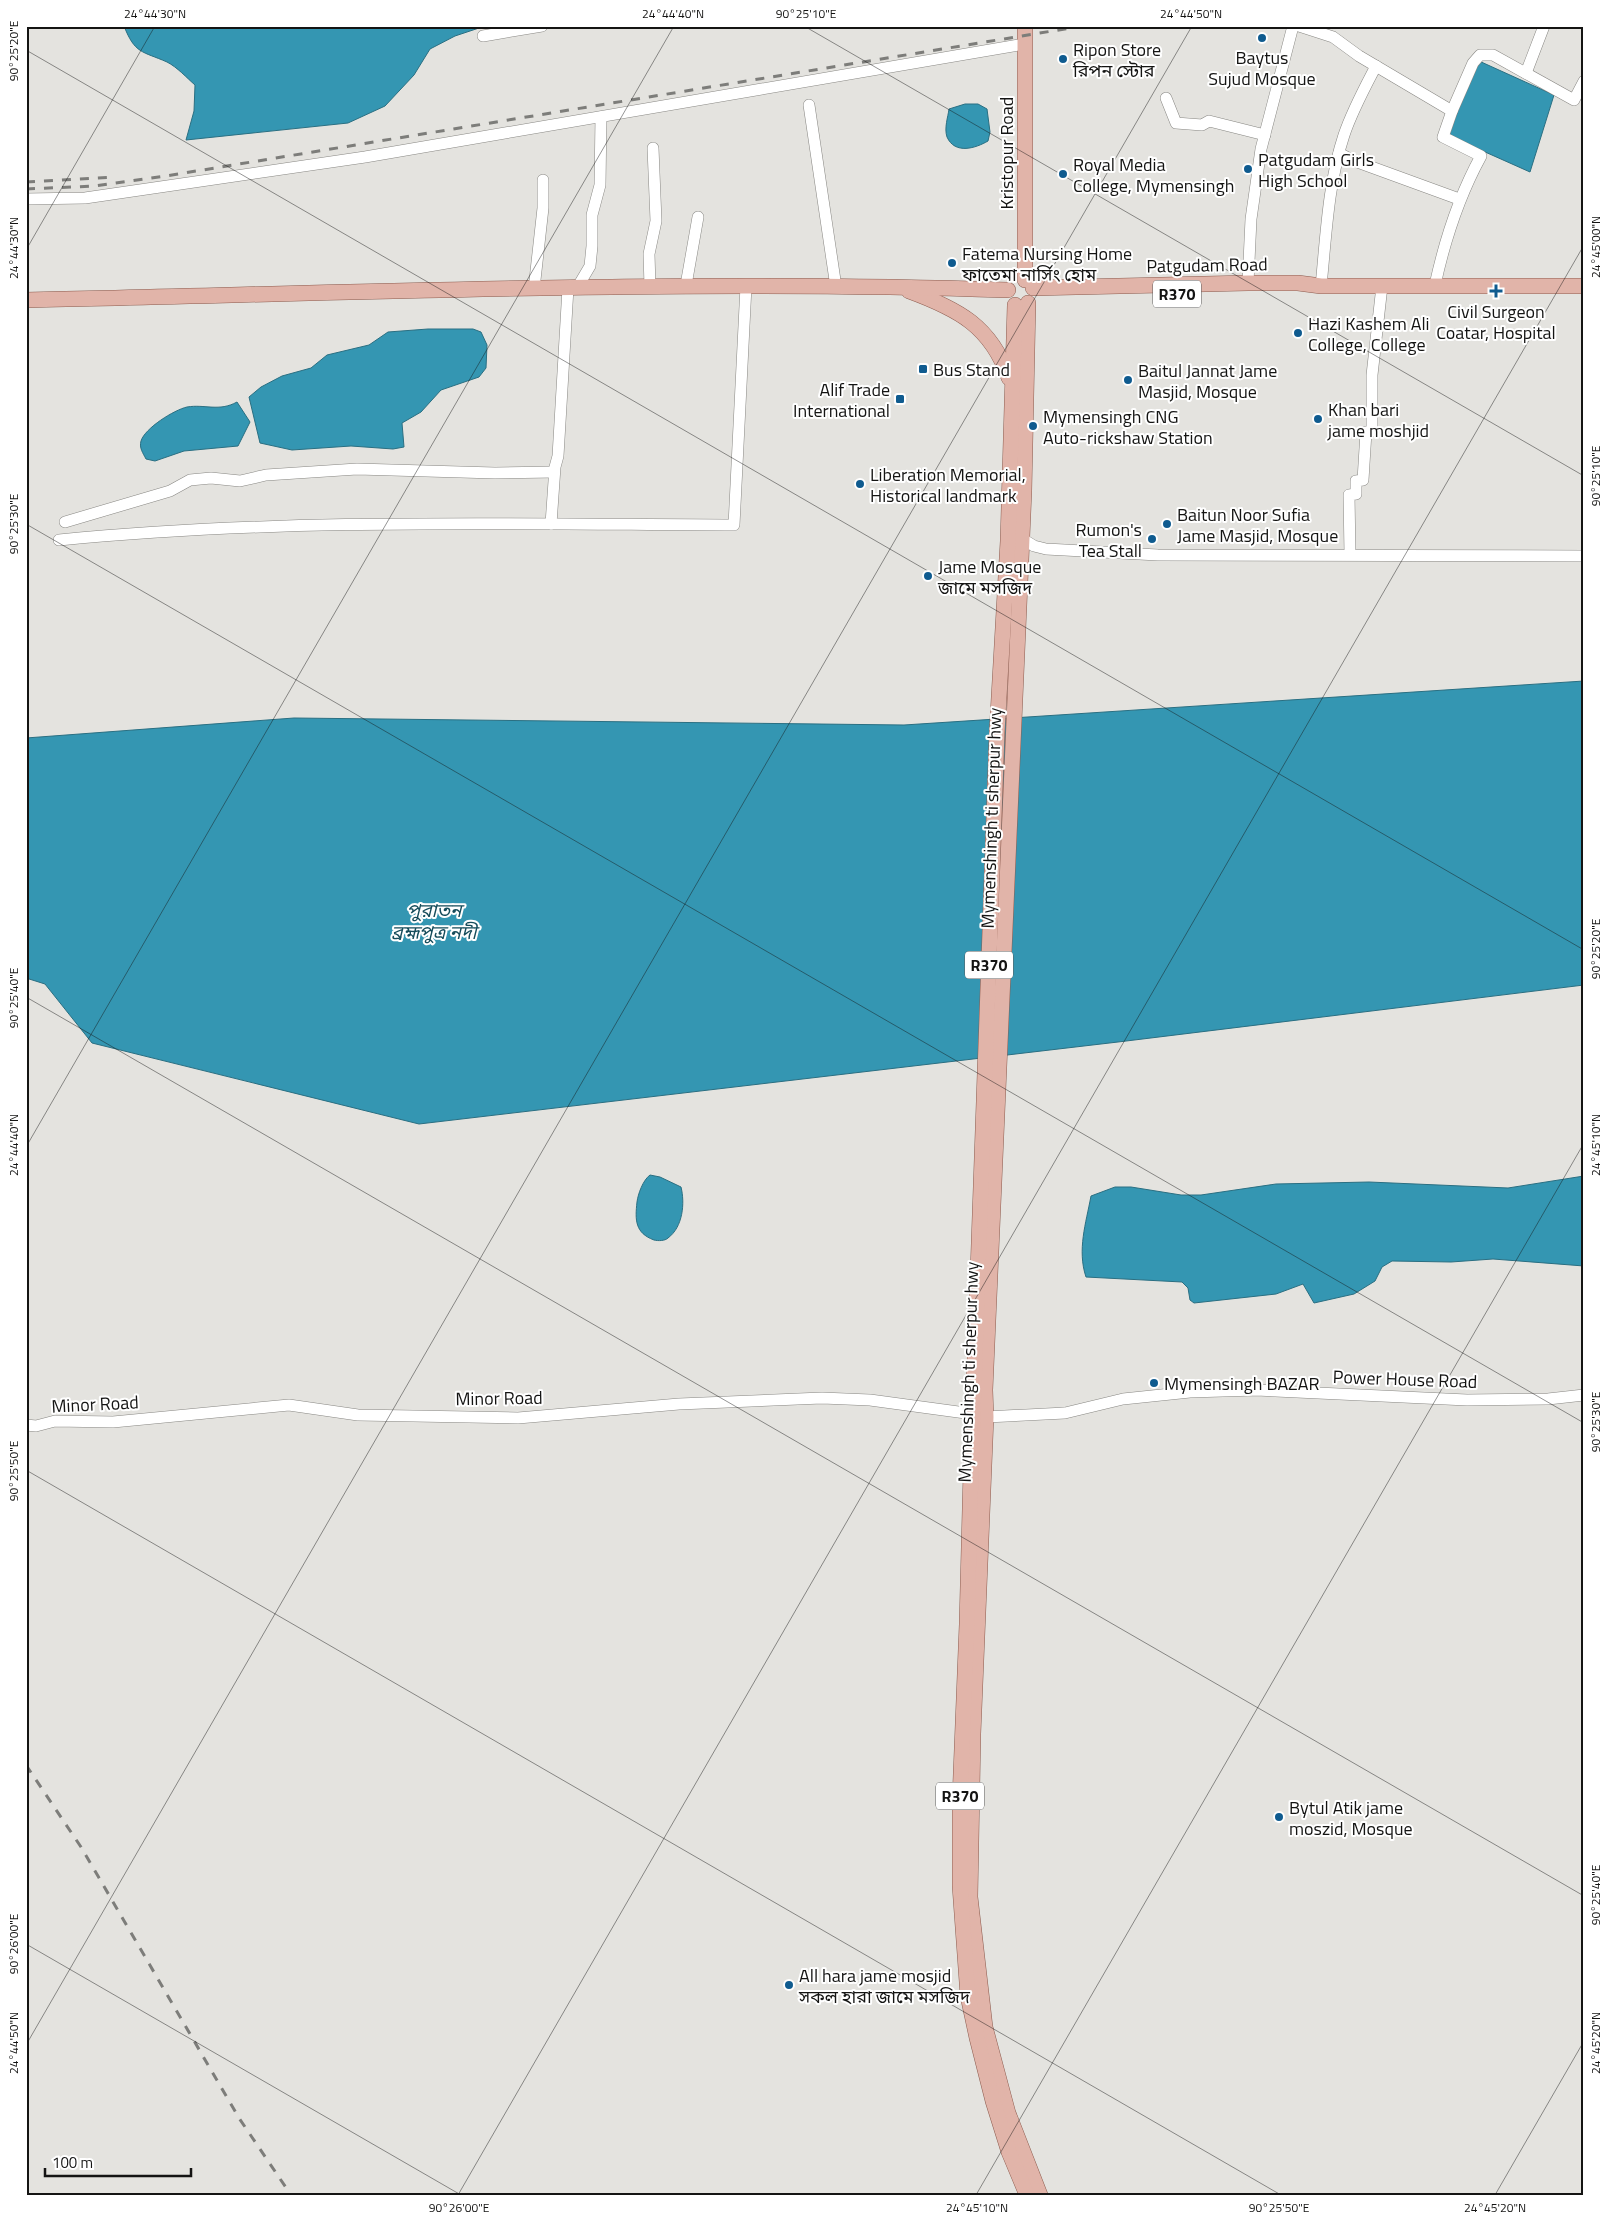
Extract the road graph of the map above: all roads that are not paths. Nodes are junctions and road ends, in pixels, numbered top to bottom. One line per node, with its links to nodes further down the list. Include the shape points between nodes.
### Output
1 (542, 26): 6 (street)
2 (1025, 26): 7 (main road, Kristopur Road)
3 (1294, 26): 15 (street)
4 (1299, 26): 8 (street, via 1333,37)
5 (1544, 26): 9 (street)
6 (483, 36)
7 (1025, 44): 14 (street); 34 (main road, Kristopur Road)
8 (1376, 66): 13 (street); 17 (street, via 1354,110)
9 (1526, 73): 10 (street, via 1574,100); 13 (street, via 1493,55 1480,55 1473,63)
10 (1584, 81)
11 (1166, 98): 15 (street, via 1176,123 1202,125 1209,121)
12 (809, 105): 31 (street)
13 (1452, 111): 20 (street, via 1443,137 1481,156)
14 (601, 117): 19 (street, via 85,198); 32 (street, via 600,185 592,215 590,266)
15 (1265, 135): 22 (street, via 1251,219)
16 (654, 148): 24 (street, via 656,221 649,254)
17 (1340, 153): 20 (street); 27 (street, via 1328,215)
18 (543, 180): 33 (street)
19 (26, 199)
20 (1459, 199): 29 (street)
21 (698, 217): 23 (street)
22 (1248, 283): 27 (main road, Patgudam Road / R370); 34 (main road, Patgudam Road / R370)
23 (686, 285): 24 (main road); 25 (main road)
24 (650, 286): 32 (main road)
25 (746, 286): 31 (main road); 39 (street, via 734,524)
26 (896, 286): 31 (main road); 34 (main road, via 1008,290 1017,280); 36 (main road, via 945,305 973,323 998,352)
27 (1321, 286): 28 (main road, Patgudam Road / R370); 34 (main road, Patgudam Road / R370, via 1298,291)
28 (1382, 286): 29 (main road, Patgudam Road / R370); 42 (street, via 1372,374 1372,431 1366,432 1363,480 1356,481 1356,494 1349,495)
29 (1435, 286): 30 (main road, Patgudam Road / R370)
30 (1584, 286)
31 (836, 287)
32 (572, 288): 33 (main road); 37 (street)
33 (534, 289): 35 (main road)
34 (1027, 295): 36 (main road, Kristopur Road); 41 (main road, Kristopur Road)
35 (26, 300)
36 (1012, 387): 41 (main road, Kristopur Road)
37 (554, 472): 38 (street, via 357,469 266,475 240,480 190,480 170,491); 39 (street)
38 (64, 522)
39 (551, 524): 40 (street, via 290,524)
40 (59, 540)
41 (1017, 540): 42 (street, via 1046,549 1158,555); 45 (main road, Mymenshingh ti sherpur hwy / R370)
42 (1350, 554): 43 (street)
43 (1584, 556)
44 (1584, 1395): 45 (street, Power House Road, via 1467,1400 1256,1390 1190,1392 1122,1398 1065,1413)
45 (980, 1415): 46 (street, Minor Road, via 870,1400 822,1398 679,1404 518,1418 358,1414 289,1405 114,1422 55,1421); 47 (main road, Mymenshingh ti sherpur hwy / R370, via 960,1799 961,1921 968,1996 977,2038 993,2101); 48 (main road, Mymenshingh ti sherpur hwy / R370, via 970,1896 985,2027 1008,2112)
46 (26, 1425)
47 (1026, 2195)
48 (1040, 2195)

